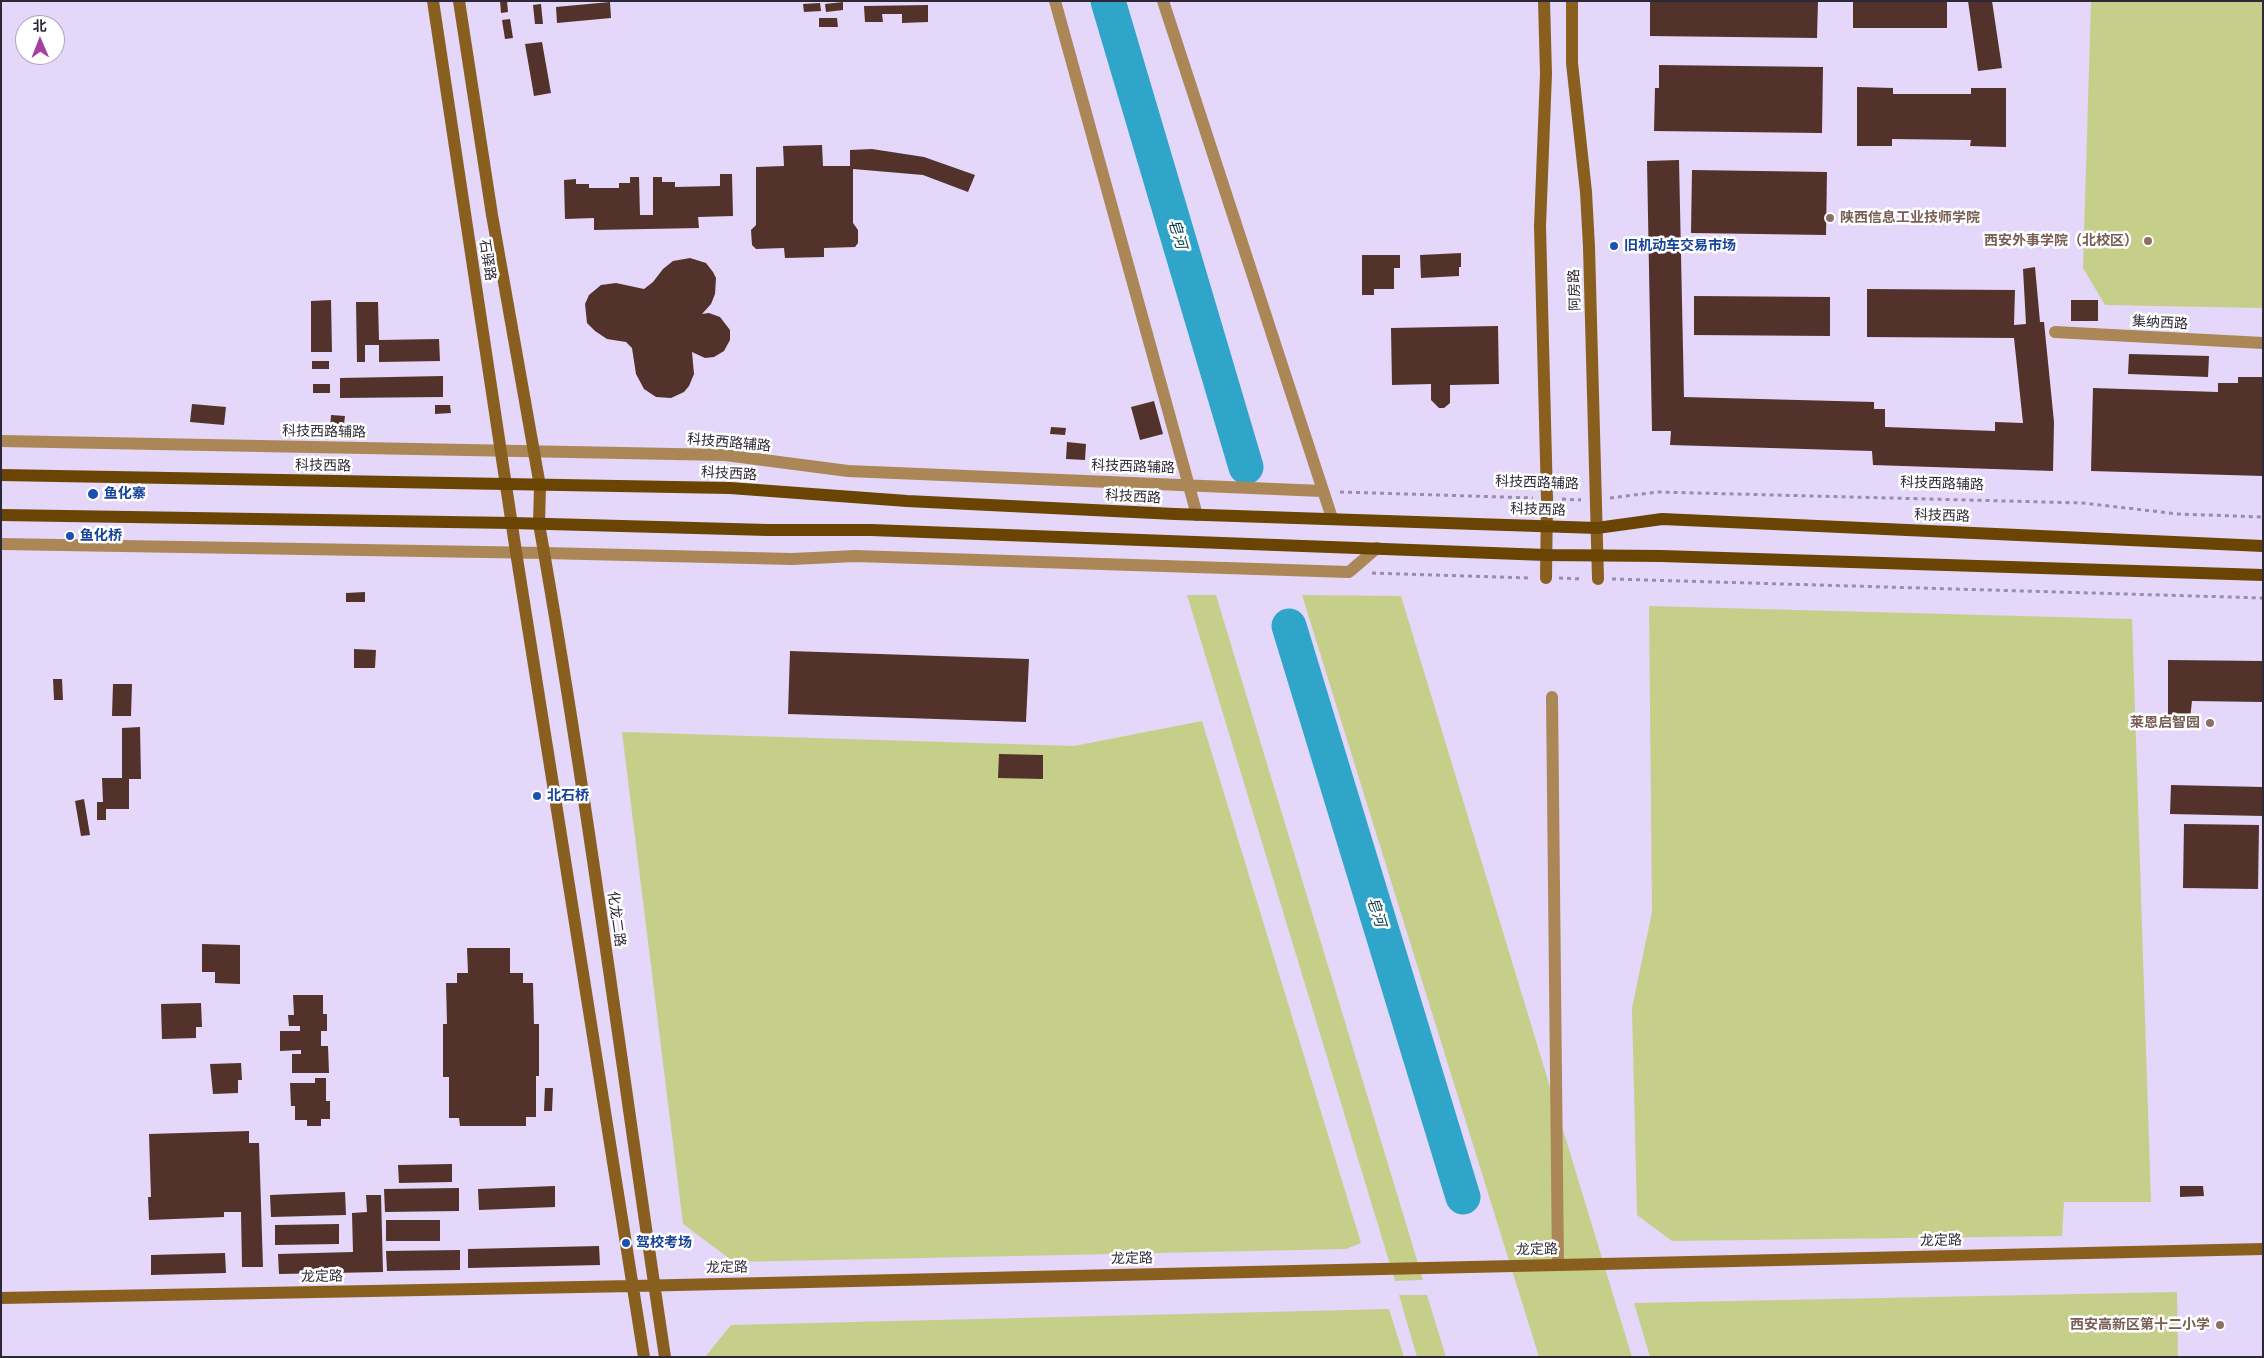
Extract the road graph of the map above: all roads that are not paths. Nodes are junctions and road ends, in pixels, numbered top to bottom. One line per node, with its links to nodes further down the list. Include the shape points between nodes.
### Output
1 (433, 1): 10 (street, 石驿路)
2 (459, 1): 11 (street, 石驿路, via 492,215)
3 (1055, 1): 14 (street)
4 (1163, 1): 16 (street)
5 (1544, 1): 22 (street, via 1546,74 1540,226)
6 (1572, 1): 23 (street, 阿房路, via 1572,63 1587,201)
7 (2055, 332): 8 (street, 集纳西路)
8 (2263, 343)
9 (1, 441): 10 (street, 科技西路辅路)
10 (501, 450): 11 (street, 科技西路辅路); 13 (street, 石驿路)
11 (534, 451): 14 (street, 科技西路辅路, via 725,455 848,471); 15 (street, 石驿路)
12 (1, 475): 13 (main road, 科技西路)
13 (507, 485): 15 (main road, 科技西路); 20 (street, 石驿路)
14 (1189, 485): 16 (street, 科技西路辅路); 18 (street)
15 (540, 486): 18 (main road, 科技西路, via 730,488 907,501); 21 (street, 化龙二路)
16 (1322, 491): 19 (street)
17 (1, 515): 20 (main road)
18 (1197, 515): 19 (main road, 科技西路)
19 (1332, 518): 22 (main road, 科技西路)
20 (512, 523): 21 (main road); 27 (street)
21 (540, 524): 26 (main road, via 878,530); 28 (street, 化龙二路)
22 (1546, 526): 23 (main road, 科技西路); 29 (street)
23 (1597, 528): 25 (main road, 科技西路, via 1662,519); 30 (street, 阿房路)
24 (1, 544): 27 (street)
25 (2263, 546)
26 (1377, 548): 28 (street, via 1349,572 855,556 792,559); 29 (main road)
27 (516, 552): 28 (street); 38 (street)
28 (544, 552): 37 (street, 化龙二路, via 590,835)
29 (1546, 555): 30 (main road); 32 (street)
30 (1597, 557): 31 (main road, via 1661,556); 33 (street, 阿房路)
31 (2263, 575)
32 (1546, 578)
33 (1598, 579)
34 (1552, 697): 36 (street)
35 (2263, 1249): 36 (street, 龙定路)
36 (1558, 1265): 37 (street, 龙定路)
37 (654, 1285): 38 (street, 龙定路); 41 (street, 化龙二路)
38 (633, 1286): 39 (street, 龙定路); 40 (street)
39 (1, 1298)
40 (644, 1357)
41 (665, 1357)

